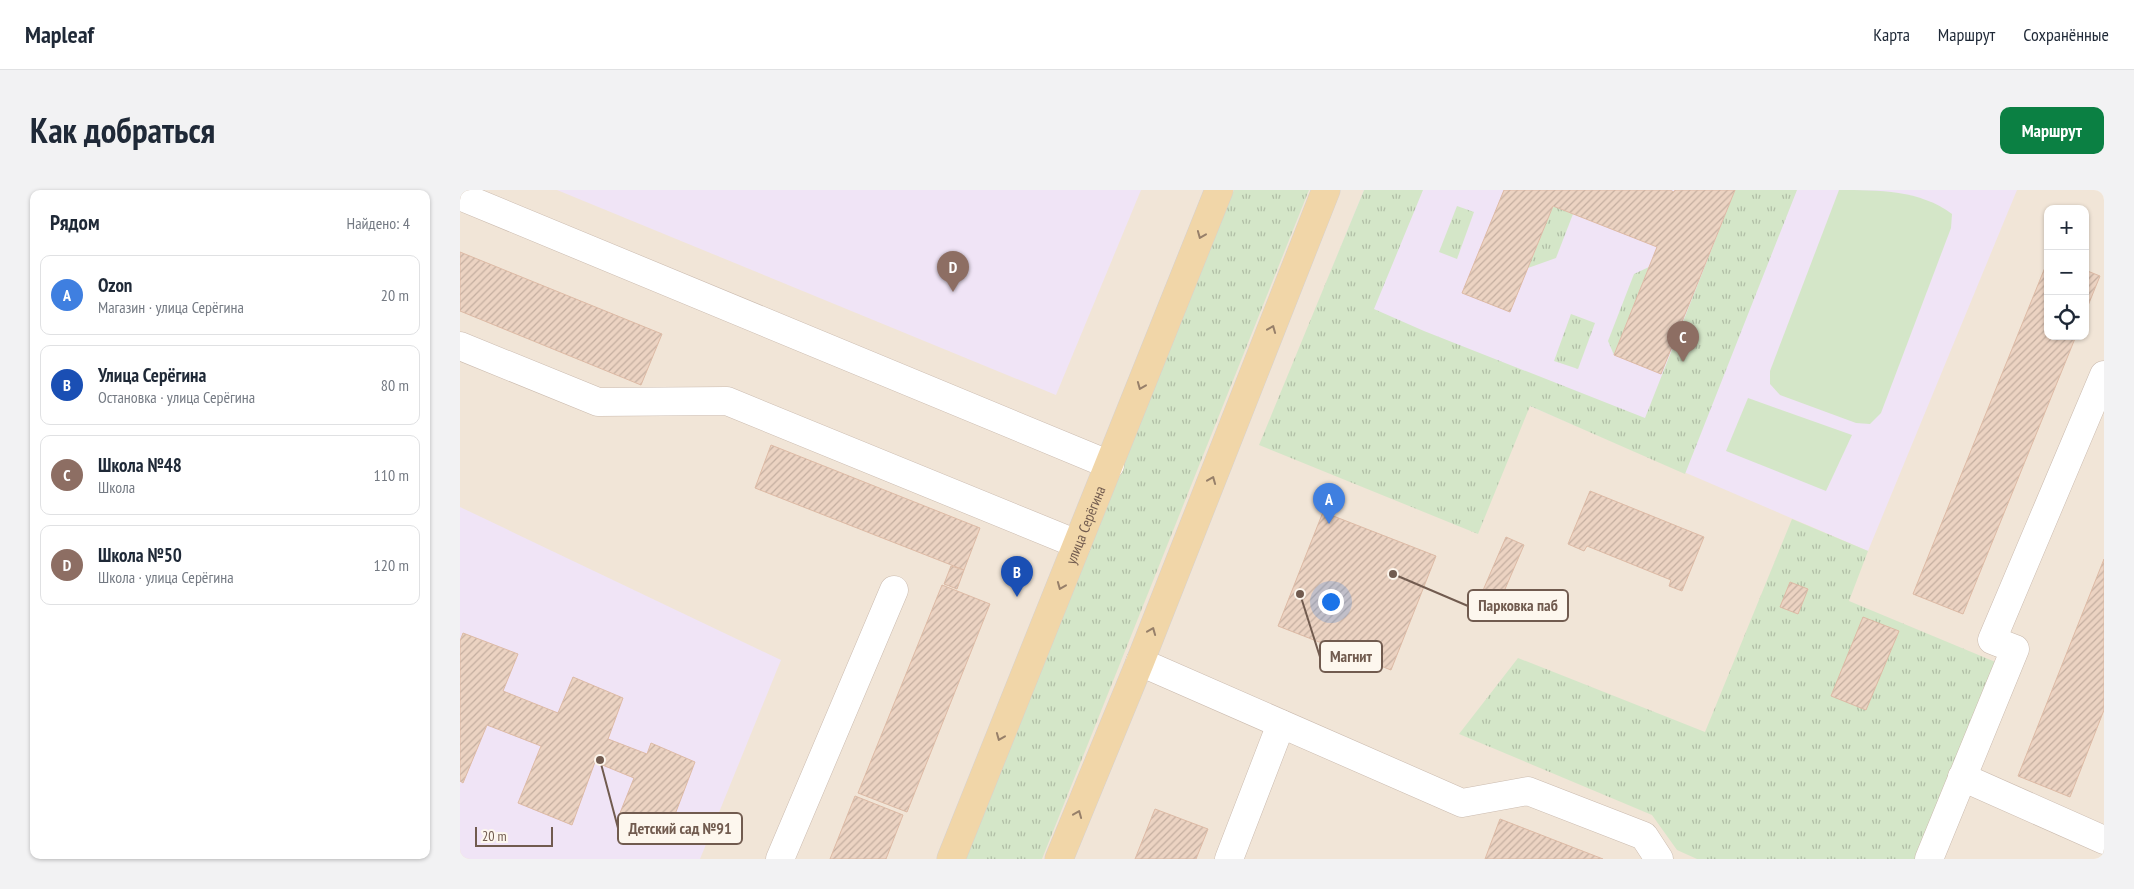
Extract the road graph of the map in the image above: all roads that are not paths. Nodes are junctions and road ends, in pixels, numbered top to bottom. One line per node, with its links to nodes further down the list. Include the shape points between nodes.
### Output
1 (1219, 190): 6 (main road, улица Серёгина, one-way to 6)
2 (1326, 190): 9 (main road, one-way to 2)
3 (460, 196): 6 (lane)
4 (460, 346): 7 (lane, via 598,402 728,401)
5 (2104, 375): 11 (lane, via 1992,640 2015,649)
6 (1110, 465): 7 (main road, улица Серёгина)
7 (1077, 544): 14 (main road, улица Серёгина, one-way to 14)
8 (894, 590): 13 (lane)
9 (1140, 662): 10 (lane); 15 (main road, one-way to 9)
10 (1281, 724): 16 (lane); 17 (lane, via 1462,803 1528,791 1644,836)
11 (1962, 777): 12 (lane); 18 (lane)
12 (2104, 840)
13 (780, 859)
14 (952, 859)
15 (1059, 859)
16 (1229, 859)
17 (1659, 859)
18 (1928, 859)

